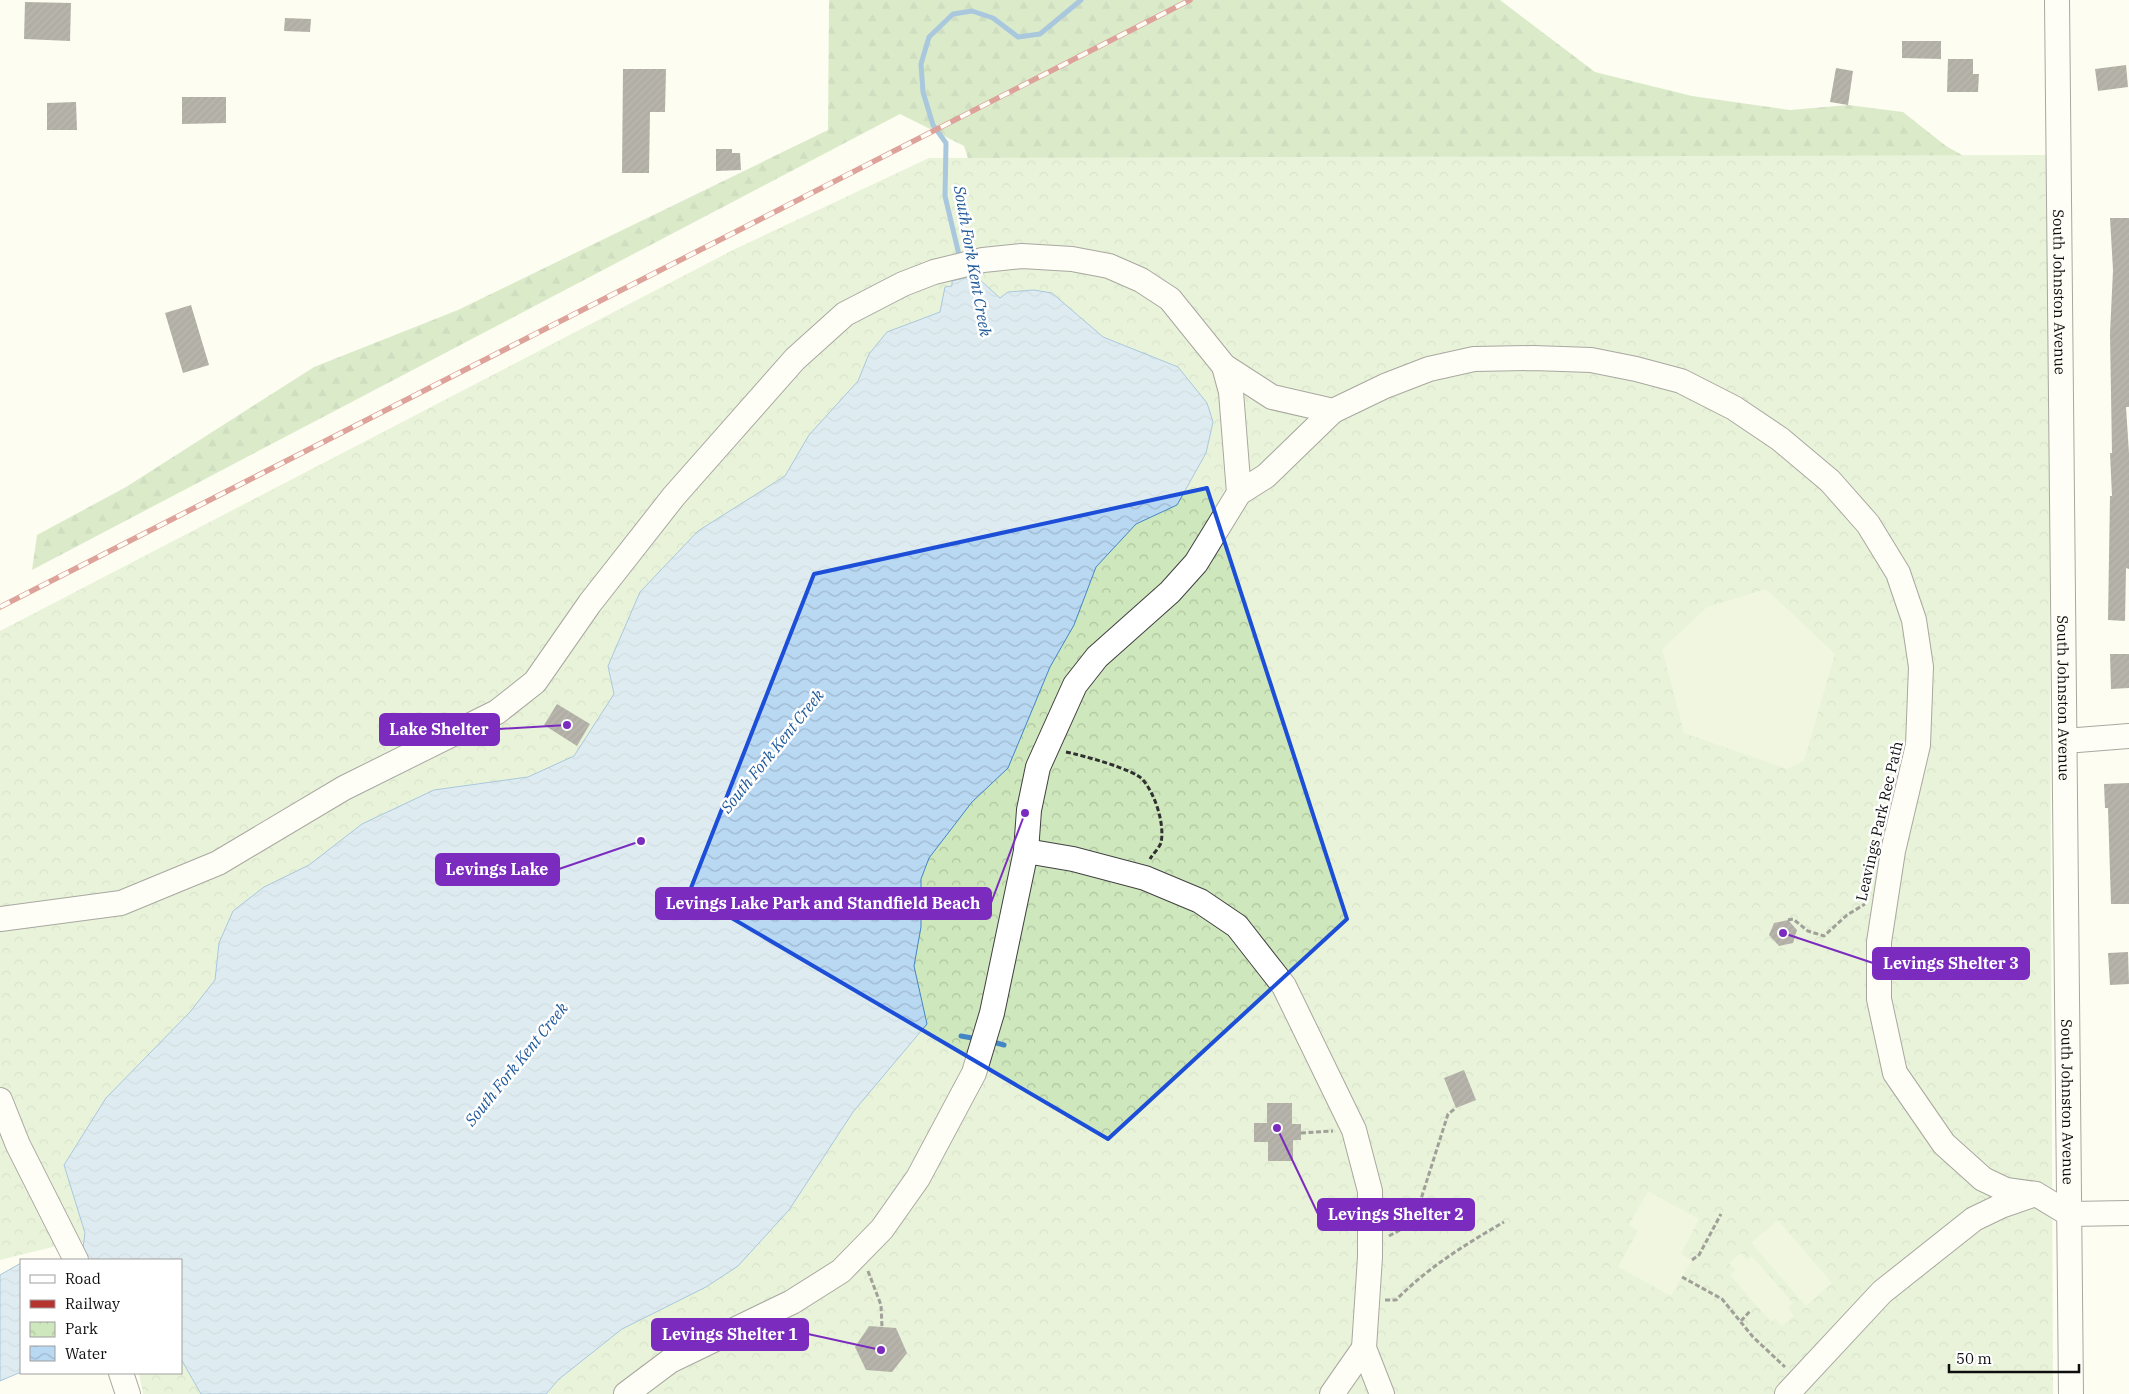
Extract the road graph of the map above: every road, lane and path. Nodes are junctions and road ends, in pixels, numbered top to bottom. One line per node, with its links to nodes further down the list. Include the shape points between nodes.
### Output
1 (2057, 0): 6 (street, South Johnston Avenue)
2 (1224, 366): 3 (street, via 1272,396); 4 (street, via 1231,392); 11 (street, via 1170,299 1141,280 1109,266 1072,259 1022,256 983,260 934,272 903,284 845,314 795,359 668,504 590,603 535,682 497,712 344,788 218,863 130,900)
3 (1333, 411): 4 (street, via 1266,476); 10 (street, via 1429,369 1474,359 1591,360 1681,381 1734,408 1780,439 1830,481 1868,524 1898,573 1914,620 1921,667 1918,745 1893,850)
4 (1239, 493): 7 (street, via 1196,563 1170,592 1097,657 1075,685)
5 (2129, 736): 6 (street)
6 (2065, 741): 21 (street, South Johnston Avenue)
7 (1047, 746): 8 (street, via 1038,767 1029,810); 9 (path, via 1054,751 1089,756 1142,778 1155,801 1160,821 1161,843)
8 (1026, 851): 15 (street, via 1073,859 1144,878 1200,901 1237,926 1284,986); 25 (street, via 992,1013 974,1074 918,1178 882,1229)
9 (1148, 863)
10 (1885, 905): 12 (path, via 1871,902 1860,906 1824,936 1808,931 1793,919); 17 (street, via 1879,942 1879,999 1895,1073 1944,1144)
11 (0, 920)
12 (1788, 920)
13 (0, 1100): 26 (street, via 18,1145)
14 (1456, 1108): 24 (path, via 1448,1114 1421,1199 1405,1227)
15 (1354, 1130): 16 (path); 24 (street, via 1370,1191)
16 (1301, 1133)
17 (1982, 1179): 18 (street, via 2006,1190); 22 (street, via 1985,1198)
18 (2036, 1194): 21 (street); 22 (street)
19 (2129, 1213): 21 (street)
20 (1721, 1214): 27 (path, via 1699,1255)
21 (2070, 1214): 40 (street, South Johnston Avenue)
22 (1974, 1219): 35 (street, via 1882,1292)
23 (1504, 1222): 29 (path, via 1414,1281 1396,1300)
24 (1370, 1246): 29 (street)
25 (857, 1254): 32 (path, via 870,1274 881,1304); 37 (street, via 840,1271 792,1302 670,1361)
26 (74, 1257)
27 (1692, 1260)
28 (1682, 1277): 31 (path, via 1722,1299)
29 (1367, 1302): 33 (street)
30 (1750, 1311): 31 (path)
31 (1741, 1321): 35 (path)
32 (882, 1327)
33 (1364, 1348): 38 (street); 39 (street)
34 (121, 1374): 36 (street)
35 (1793, 1388)
36 (128, 1394)
37 (626, 1394)
38 (1332, 1394)
39 (1382, 1394)
40 (2071, 1394)

